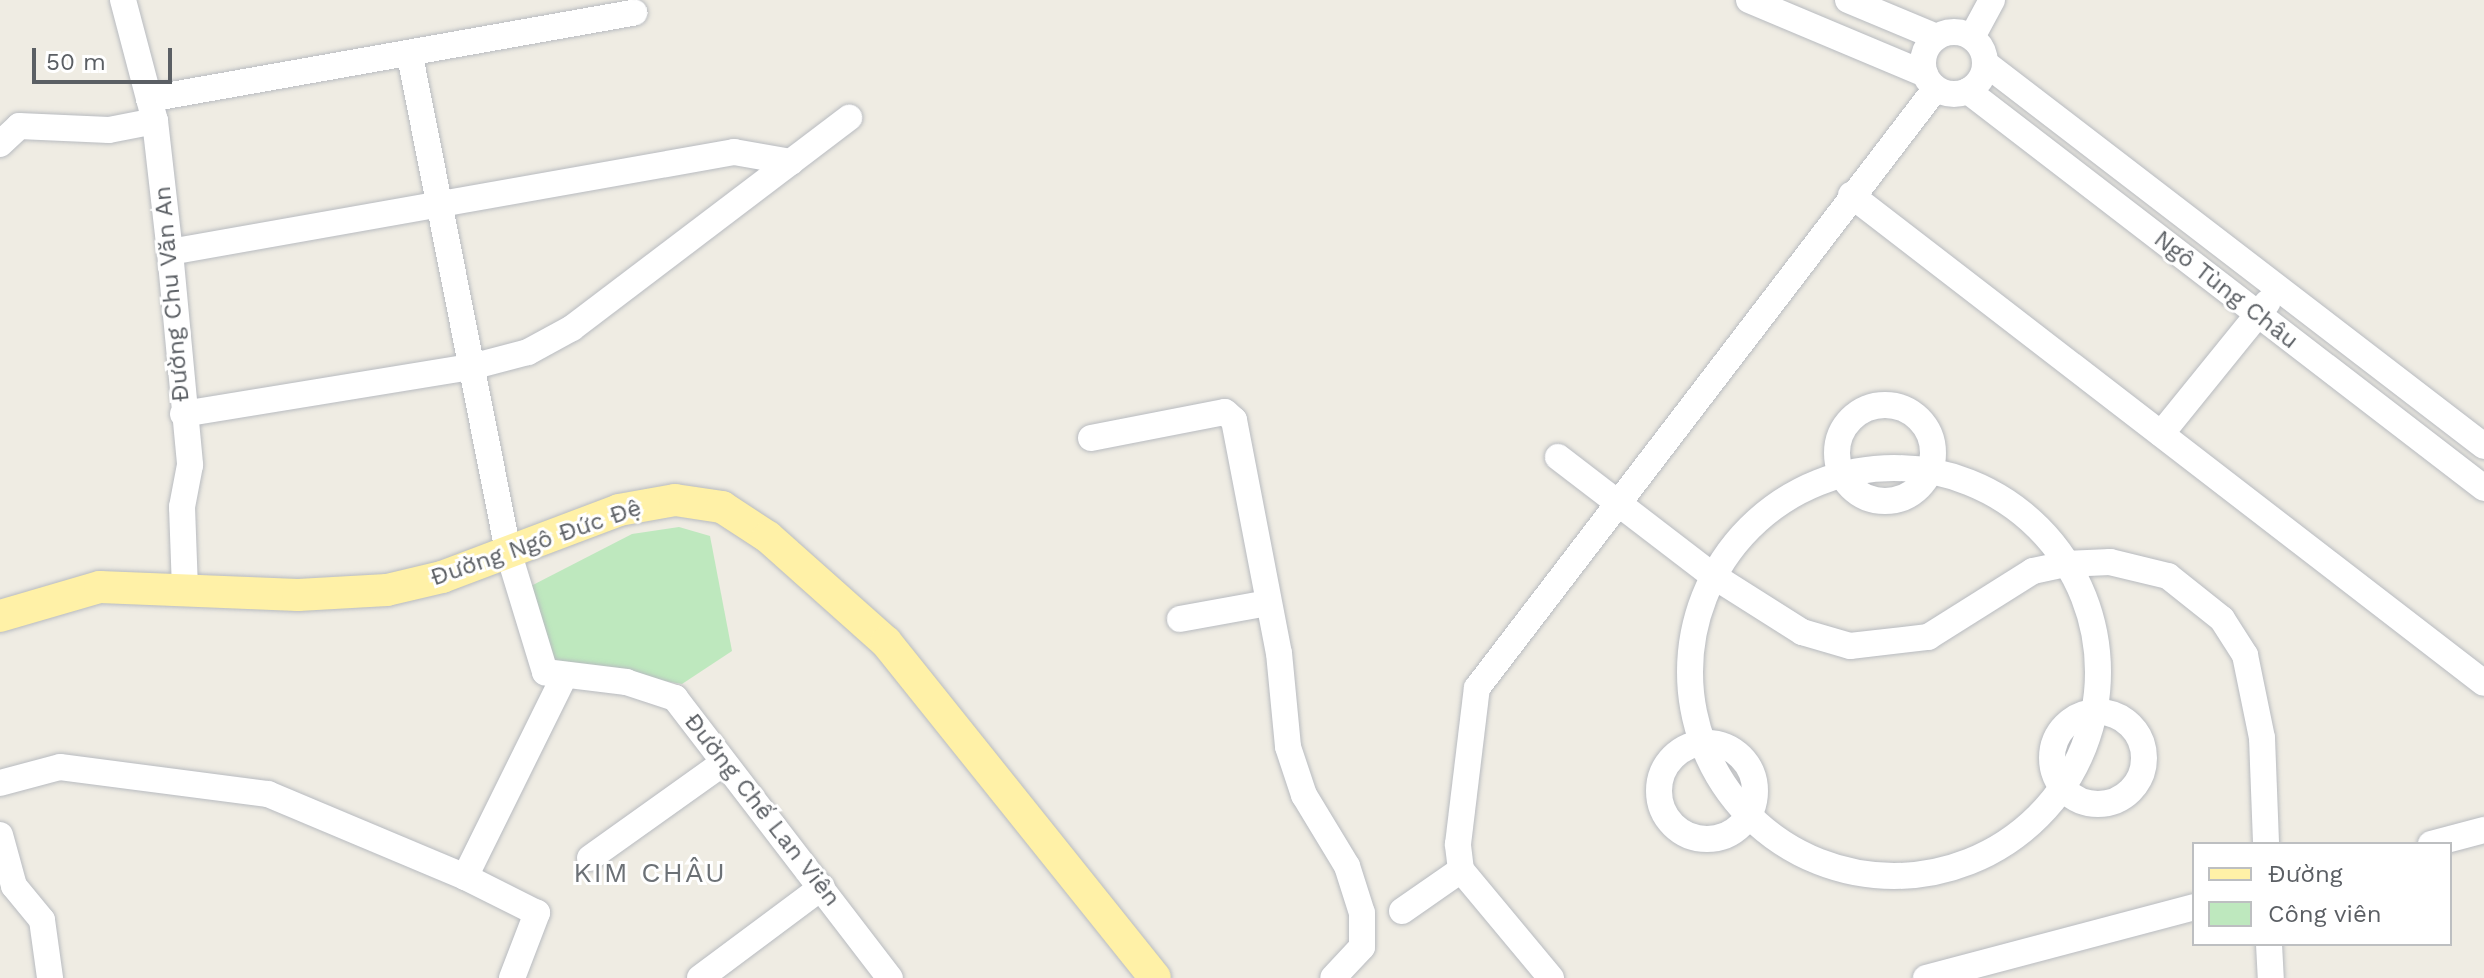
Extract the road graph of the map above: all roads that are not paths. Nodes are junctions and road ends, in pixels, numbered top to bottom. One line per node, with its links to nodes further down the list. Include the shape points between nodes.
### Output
1 (123, 0): 12 (street, Đường Chu Văn An)
2 (1749, 0): 10 (street)
3 (1848, 0): 6 (street)
4 (1992, 0): 7 (street)
5 (634, 13): 8 (street)
6 (1937, 37): 7 (street, via 1957,32); 10 (street, via 1924,54)
7 (1972, 37): 9 (street)
8 (410, 56): 12 (street); 17 (street)
9 (1985, 63): 11 (street, via 1982,77); 19 (street, Ngô Tùng Châu)
10 (1930, 81): 11 (street); 16 (street)
11 (1968, 91): 20 (street, Ngô Tùng Châu)
12 (152, 110): 14 (street, via 109,130 19,126); 18 (street, Đường Chu Văn An)
13 (849, 118): 15 (street)
14 (0, 144)
15 (791, 162): 17 (street, via 734,152); 21 (street, via 572,328 528,352)
16 (1851, 195): 23 (street); 30 (street)
17 (439, 203): 18 (street); 21 (street)
18 (170, 252): 22 (street, Đường Chu Văn An)
19 (2280, 287): 20 (street); 25 (street, Ngô Tùng Châu)
20 (2258, 314): 23 (street); 29 (street, Ngô Tùng Châu)
21 (471, 367): 22 (street); 31 (street)
22 (183, 414): 34 (street, Đường Chu Văn An, via 190,465 182,507)
23 (2161, 434): 39 (street)
24 (1091, 438): 35 (street, via 1230,414)
25 (2484, 446)
26 (1558, 457): 30 (street)
27 (1930, 468): 28 (street, via 1920,486 1893,500 1863,496); 28 (street, via 1926,428 1915,416 1884,405 1854,416 1843,429 1837,444); 32 (street, via 1995,494 2043,532)
28 (1842, 476): 33 (street, via 1799,488 1750,522)
29 (2484, 488)
30 (1616, 503): 33 (street); 51 (street, via 1477,688 1458,844)
31 (508, 551): 34 (main road, Đường Ngô Đức Đệ, via 387,590); 38 (street, via 545,672); 61 (main road, Đường Ngô Đức Đệ, via 619,510 675,500 722,507 886,642)
32 (2065, 564): 33 (street, via 2033,571 1928,637 1850,646 1802,632); 40 (street, via 2085,592 2098,663); 48 (street, via 2110,562 2168,576 2222,619 2245,655 2254,689)
33 (1712, 575): 41 (street, via 1689,652)
34 (185, 590): 36 (main road, Đường Ngô Đức Đệ, via 100,587)
35 (1268, 603): 37 (street); 62 (street, via 1298,781 1347,866 1362,913 1362,947)
36 (0, 616)
37 (1180, 619)
38 (563, 679): 42 (street, Đường Chế Lan Viên, via 626,682 675,698); 52 (street)
39 (2484, 683)
40 (2095, 713): 44 (street); 44 (street, via 2117,716 2139,735 2140,778 2106,804 2075,798)
41 (1702, 744): 45 (street); 45 (street, via 1665,766 1658,796 1662,812 1671,825 1699,839 1731,833)
42 (723, 763): 50 (street); 53 (street, Đường Chế Lan Viên)
43 (0, 783): 52 (street, via 60,767 268,794)
44 (2063, 788): 45 (street, via 2022,832 1964,866 1899,878 1832,868)
45 (1746, 818)
46 (2484, 830): 49 (street)
47 (0, 835): 57 (street, via 14,886 42,920)
48 (2266, 842)
49 (2439, 842)
50 (590, 858)
51 (1461, 870): 55 (street); 63 (street)
52 (465, 877): 58 (street, via 537,913)
53 (822, 887): 59 (street); 60 (street, Đường Chế Lan Viên)
54 (2192, 908): 64 (street)
55 (1402, 911)
56 (2269, 946): 65 (street)
57 (50, 978)
58 (512, 978)
59 (700, 978)
60 (890, 978)
61 (1155, 978)
62 (1333, 978)
63 (1551, 978)
64 (1926, 978)
65 (2271, 978)

